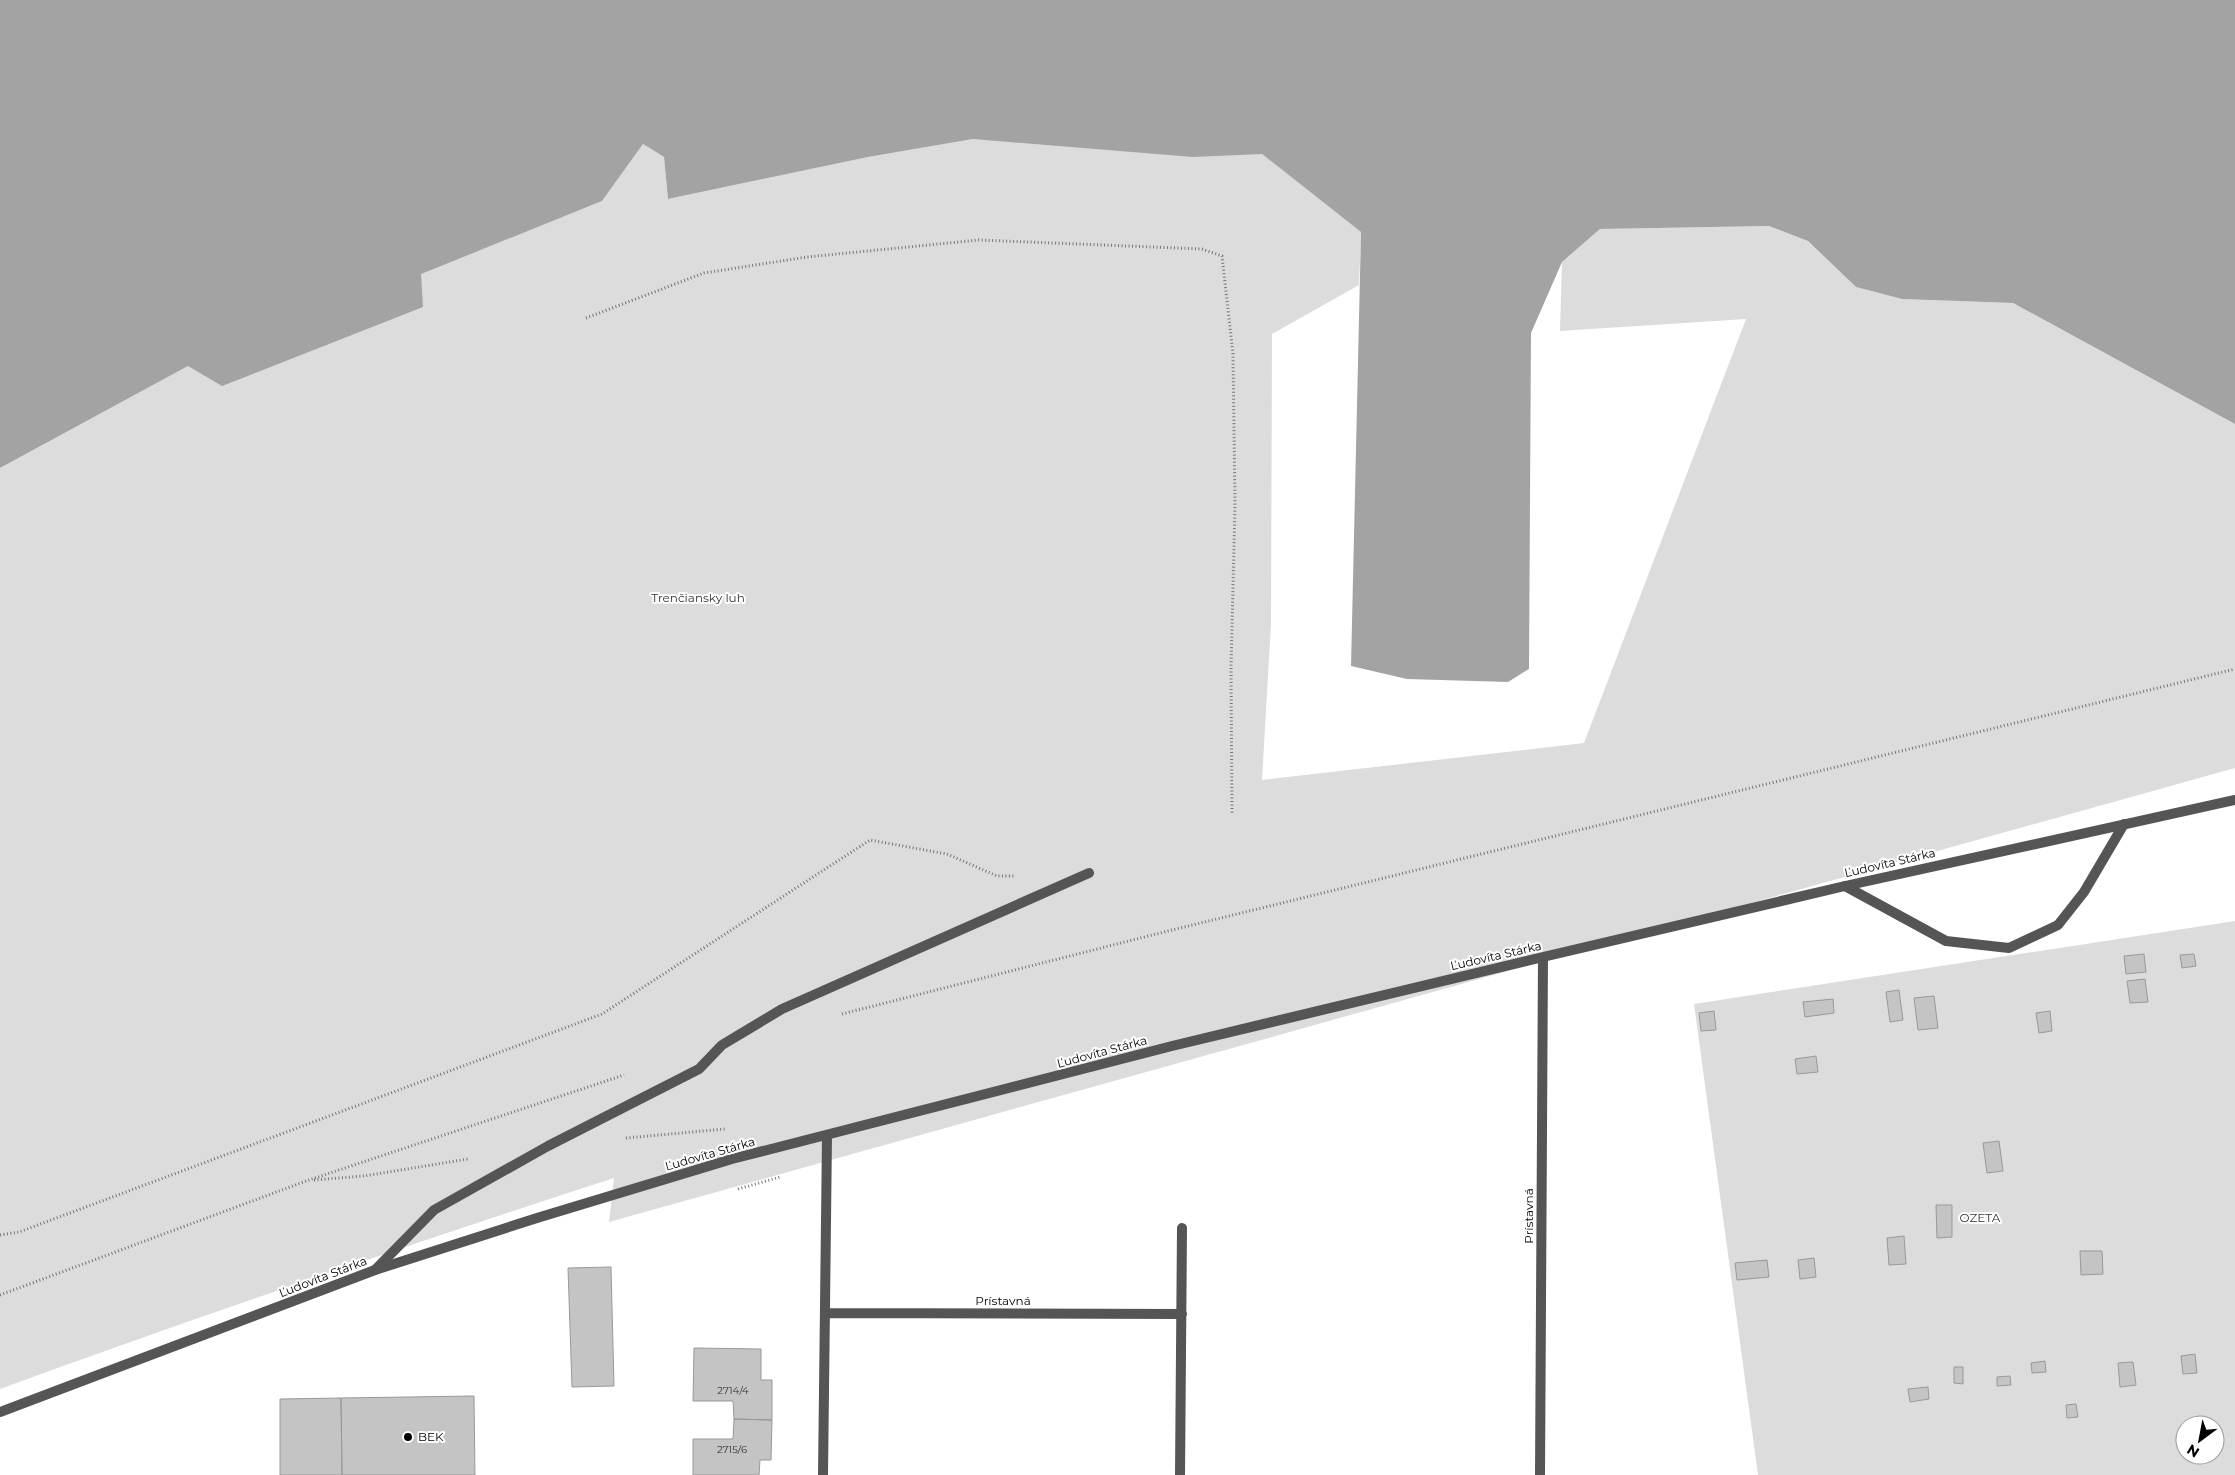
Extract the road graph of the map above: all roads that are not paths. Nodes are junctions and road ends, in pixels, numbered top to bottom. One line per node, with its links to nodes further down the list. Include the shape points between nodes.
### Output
1 (2235, 800): 2 (street, Ľudovíta Stárka)
2 (2124, 824): 4 (street, Ľudovíta Stárka); 4 (street, via 2084,892 2058,925 2008,948 1946,940)
3 (1089, 873): 8 (street, via 782,1009 722,1044 699,1068 548,1146 434,1210)
4 (1845, 886): 5 (street, Ľudovíta Stárka)
5 (1543, 957): 6 (street, Ľudovíta Stárka, via 1172,1046); 14 (street, Prístavná)
6 (827, 1136): 8 (street, Ľudovíta Stárka, via 732,1159); 9 (street)
7 (1182, 1228): 10 (street)
8 (375, 1270): 11 (street, Ľudovíta Stárka)
9 (825, 1313): 10 (street, Prístavná); 12 (street)
10 (1182, 1314): 13 (street)
11 (0, 1412)
12 (824, 1475)
13 (1180, 1475)
14 (1540, 1475)

